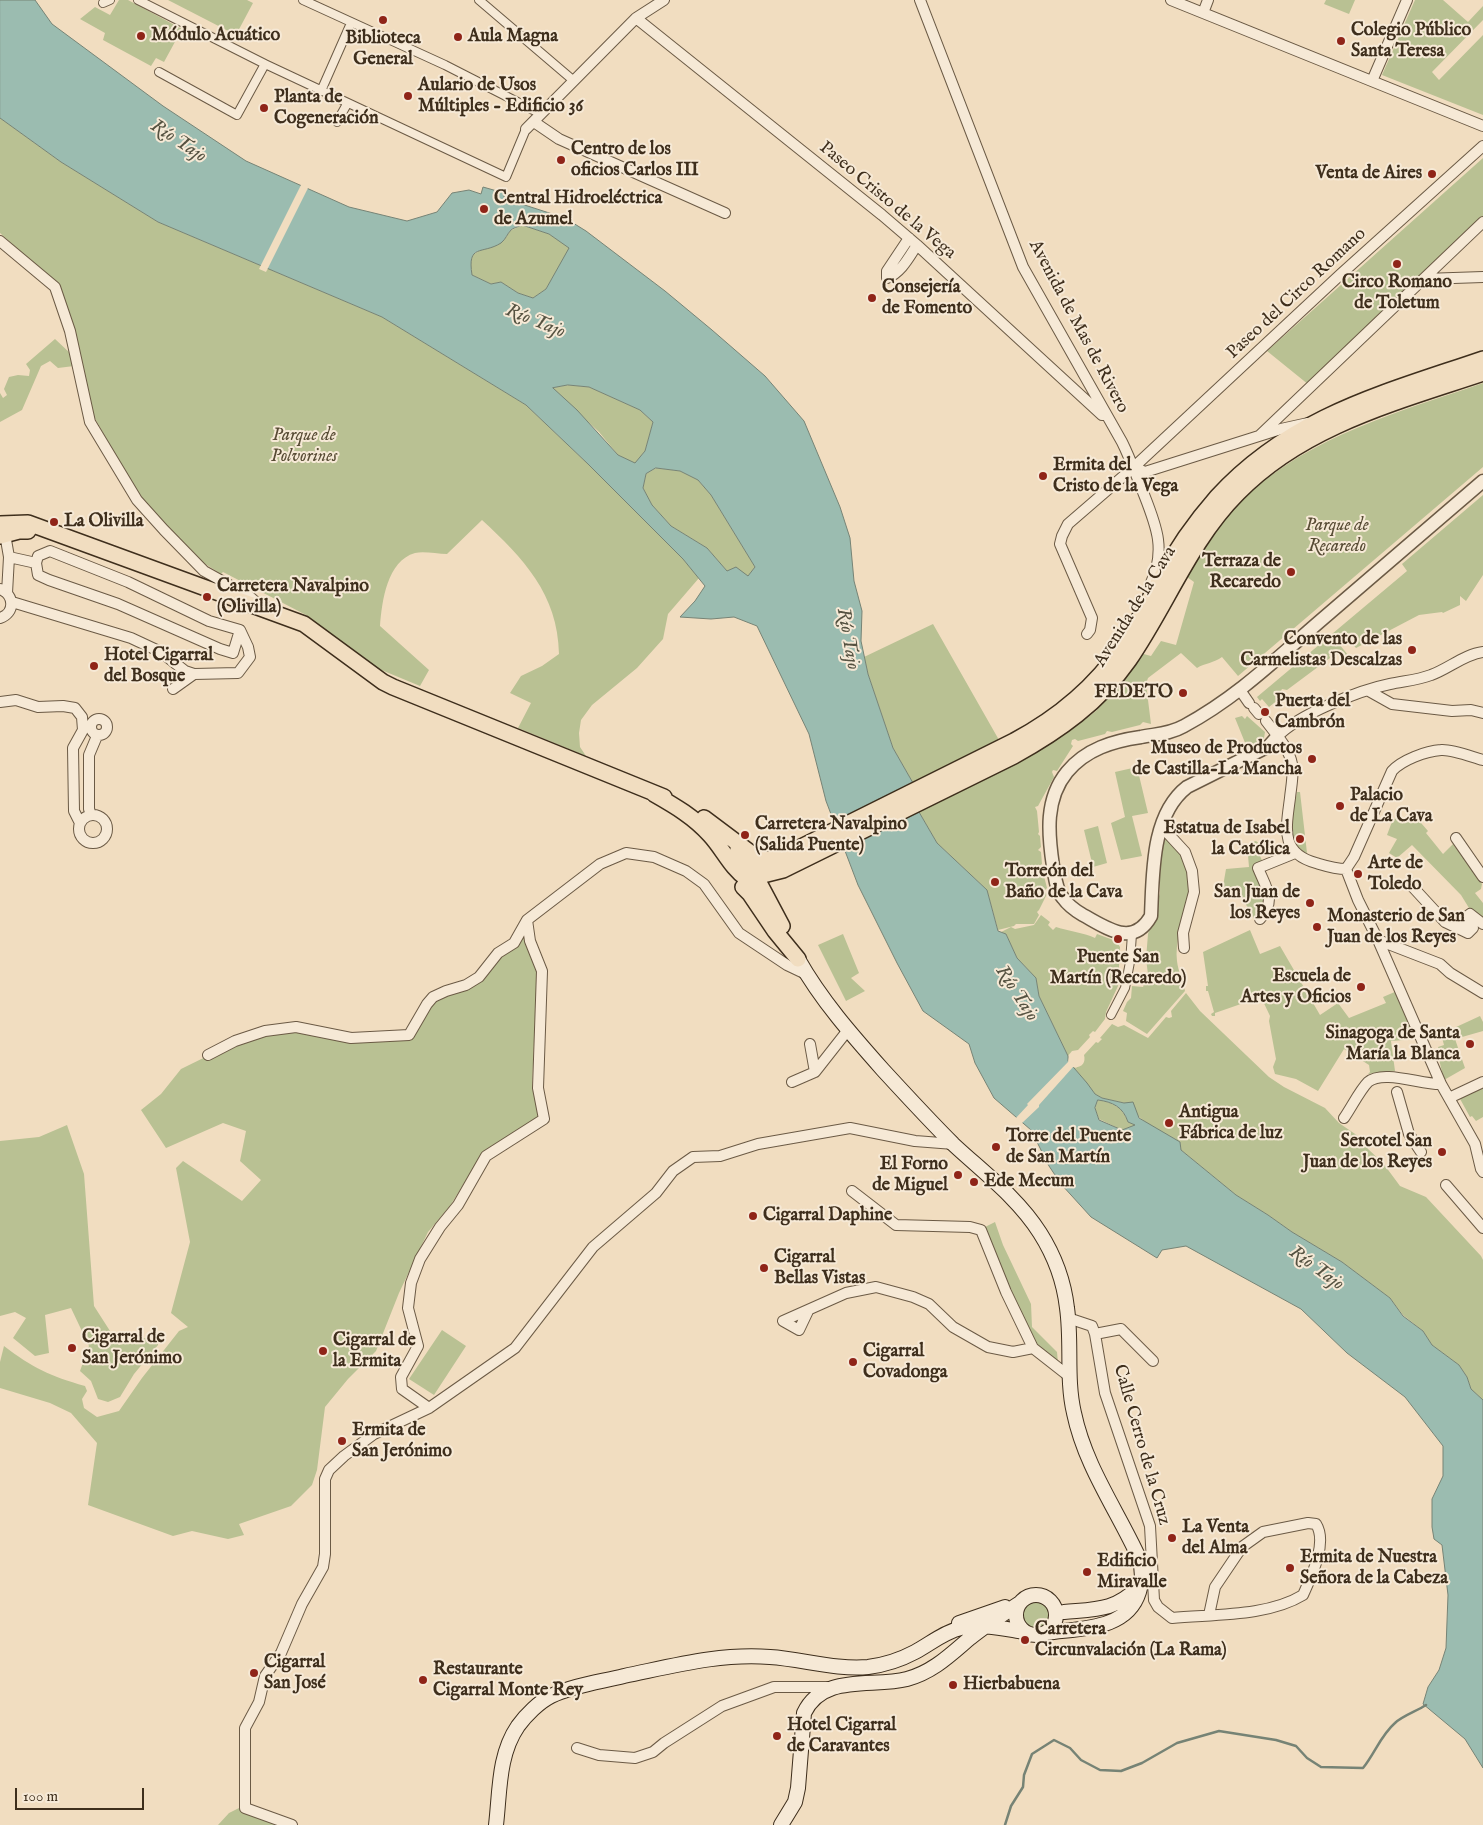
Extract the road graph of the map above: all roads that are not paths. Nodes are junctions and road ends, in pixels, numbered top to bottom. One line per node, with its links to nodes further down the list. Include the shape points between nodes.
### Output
1 (138, 0): 12 (street)
2 (303, 0): 11 (street)
3 (479, 0): 14 (street)
4 (664, 0): 10 (street)
5 (920, 0): 32 (street, Avenida de Mas de Rivero, via 1023,267)
6 (1171, 0): 9 (street)
7 (1208, 0): 9 (street)
8 (1407, 0): 15 (street)
9 (1202, 12): 15 (street)
10 (636, 18): 14 (street); 25 (street, Paseo Cristo de la Vega)
11 (351, 23): 16 (street); 18 (street, via 445,65)
12 (265, 64): 13 (street, via 237,115); 16 (street)
13 (159, 72)
14 (574, 81): 18 (street)
15 (1372, 81): 21 (street)
16 (321, 91): 17 (street)
17 (347, 104): 19 (street); 20 (street, via 506,177)
18 (542, 114): 20 (street)
19 (337, 122)
20 (530, 125): 23 (street)
21 (1483, 126)
22 (1483, 146): 35 (street, Paseo del Circo Romano)
23 (725, 213)
24 (1483, 222): 29 (street)
25 (909, 238): 27 (street, Paseo Cristo de la Vega); 27 (street, via 887,271 887,278 905,264)
26 (0, 241): 41 (street, via 54,287 70,331 90,422 137,500)
27 (917, 245): 32 (street, Paseo Cristo de la Vega)
28 (1483, 277): 29 (street)
29 (1424, 279): 34 (street)
30 (1483, 359): 33 (main road, Avenida de la Cava, via 1368,399)
31 (1483, 373): 57 (main road, Avenida de la Cava, via 1347,421 1307,440 1264,469 1238,492 1207,528 1129,660 1101,694 1051,734 1014,756)
32 (1108, 420): 35 (street, Avenida de Mas de Rivero)
33 (1314, 422): 34 (street); 48 (main road, Avenida de la Cava, via 1262,456 1216,499 1175,554 1122,647)
34 (1259, 436): 35 (street, via 1145,472)
35 (1134, 468): 37 (street, Avenida de Mas de Rivero); 45 (street, Paseo del Circo Romano, via 1064,529 1060,544 1092,618)
36 (1483, 481): 50 (street)
37 (1157, 528): 48 (street, Avenida de la Cava, via 1158,560 1154,576 1125,632)
38 (2, 531): 39 (street); 41 (main road, via 46,530)
39 (9, 557): 40 (street); 42 (street)
40 (36, 563): 44 (street, via 38,556 50,552 128,582 209,621); 44 (street, via 38,575 43,578 118,604 220,650 233,653)
41 (201, 578): 58 (main road, via 262,608 304,624 383,682)
42 (6, 595): 43 (street, via 10,611); 47 (street, via 46,614 131,638 161,652 184,671)
43 (0, 618)
44 (240, 630): 47 (street, via 250,657 238,673)
45 (1086, 634)
46 (1483, 652): 51 (street, via 1422,678)
47 (194, 674): 49 (street)
48 (1088, 687): 57 (main road, Avenida de la Cava, via 1060,712)
49 (173, 688)
50 (1240, 690): 55 (street); 75 (street, via 1182,727 1093,750 1081,758 1059,783 1049,817 1049,832 1056,885 1062,898 1078,912 1102,925)
51 (1366, 690): 53 (street, via 1392,704); 55 (street, via 1284,729)
52 (0, 702): 60 (street, via 16,700 38,707 75,708 82,717 83,730 74,748 74,810)
53 (1483, 713)
54 (97, 736): 59 (street, via 89,755)
55 (1277, 737): 61 (street, via 1269,746 1187,787 1168,810); 64 (street, via 1292,764 1286,823)
56 (1483, 760): 66 (street, via 1442,750 1406,759 1397,766)
57 (980, 766): 65 (main road, Avenida de la Cava); 65 (main road, Avenida de la Cava, via 826,834)
58 (654, 794): 62 (main road, via 688,807); 67 (main road, via 685,811 699,823 739,873 747,879); 70 (main road, via 693,825 721,864)
59 (91, 815): 60 (street); 60 (street, via 99,816 105,822 103,838 87,841 80,836)
60 (80, 823)
61 (1161, 826): 75 (street, via 1151,916 1147,924); 77 (street, via 1185,852 1192,871 1194,892 1183,933)
62 (722, 831): 65 (main road, via 758,857); 67 (main road)
63 (1456, 838): 68 (street)
64 (1295, 853): 66 (street, via 1302,859 1334,869); 72 (street, via 1258,868 1270,898 1269,906)
65 (780, 864): 67 (main road); 71 (main road, via 773,883)
66 (1346, 869): 76 (street)
67 (756, 877): 70 (main road); 71 (main road)
68 (1483, 877)
69 (1410, 884): 74 (street, via 1445,922 1468,933 1472,928 1462,920 1470,914)
70 (750, 894): 78 (main road)
71 (772, 904): 78 (main road)
72 (1260, 919)
73 (527, 920): 79 (street, via 600,864 626,853 654,857 686,871 704,884 739,933); 84 (street, via 514,943 498,953 479,977 433,997 409,1035 352,1038 296,1027 265,1031); 104 (street, via 530,941 542,971 538,1088 544,1119 486,1156 458,1205 420,1259 411,1283 408,1308 418,1346 401,1377 402,1389)
74 (1483, 924)
75 (1132, 934): 81 (street, via 1125,988)
76 (1378, 940): 80 (street, via 1440,964); 88 (street)
77 (1184, 948)
78 (798, 959): 79 (main road)
79 (808, 975): 82 (main road)
80 (1483, 993)
81 (1111, 1015)
82 (848, 1030): 85 (street); 92 (main road)
83 (810, 1044): 85 (street)
84 (208, 1055)
85 (815, 1072): 86 (street)
86 (792, 1082)
87 (1483, 1082): 90 (street)
88 (1441, 1084): 90 (street); 91 (street, via 1379,1077 1368,1082)
89 (1397, 1092): 93 (street, via 1408,1134)
90 (1449, 1098): 94 (street, via 1475,1144)
91 (1344, 1118)
92 (954, 1144): 99 (main road, via 1016,1202 1040,1234 1062,1282); 104 (street, via 916,1142 850,1128 758,1144 720,1156 693,1157 673,1171 656,1193 593,1247 515,1348)
93 (1420, 1152)
94 (1483, 1172)
95 (1446, 1185): 97 (street)
96 (852, 1191): 101 (street, via 896,1225 980,1230)
97 (1483, 1228)
98 (808, 1312): 101 (street, via 846,1293 876,1287 929,1304 952,1327 988,1347 1013,1352)
99 (1068, 1318): 100 (street, via 1092,1326); 103 (main road)
100 (1095, 1334): 102 (street, Calle Cerro de la Cruz, via 1121,1329); 105 (street, Calle Cerro de la Cruz, via 1105,1393 1150,1526)
101 (1033, 1348): 103 (street)
102 (1153, 1361)
103 (1070, 1376): 106 (main road, via 1072,1404 1085,1450)
104 (429, 1408): 119 (street, via 374,1434 344,1456 324,1479 323,1567 302,1604 281,1653 265,1676 259,1702 245,1728 245,1808)
105 (1151, 1549): 106 (street); 110 (street, Calle Cerro de la Cruz, via 1154,1600 1158,1607 1172,1618)
106 (1136, 1553): 107 (main road, via 1142,1568)
107 (1141, 1585): 109 (main road, via 1118,1604 1104,1608); 111 (main road, via 1136,1600 1126,1613)
108 (1020, 1603): 109 (main road, via 1029,1596 1041,1595); 112 (main road); 113 (main road, via 1017,1622); 115 (main road, via 965,1621)
109 (1060, 1609): 111 (main road, via 1073,1618); 114 (main road, via 1055,1624)
110 (1209, 1615): 110 (street, via 1215,1587 1242,1547 1263,1532 1316,1524 1319,1550 1303,1595 1272,1607 1232,1616)
111 (1098, 1626): 114 (main road)
112 (985, 1627): 113 (main road); 115 (main road, via 963,1627); 116 (main road)
113 (1025, 1632): 114 (main road); 116 (main road, via 985,1636)
114 (1046, 1633)
115 (945, 1634): 120 (main road, via 902,1658 867,1667 772,1657 723,1657 560,1692 533,1710 512,1736 501,1770)
116 (959, 1648): 117 (main road, via 939,1664 914,1677)
117 (832, 1688): 118 (street, via 798,1687 776,1695 754,1694 722,1706 654,1752 635,1758 599,1755); 121 (main road, via 815,1696 804,1713 798,1788 795,1802)
118 (577, 1748)
119 (292, 1825)
120 (496, 1825)
121 (781, 1825)

